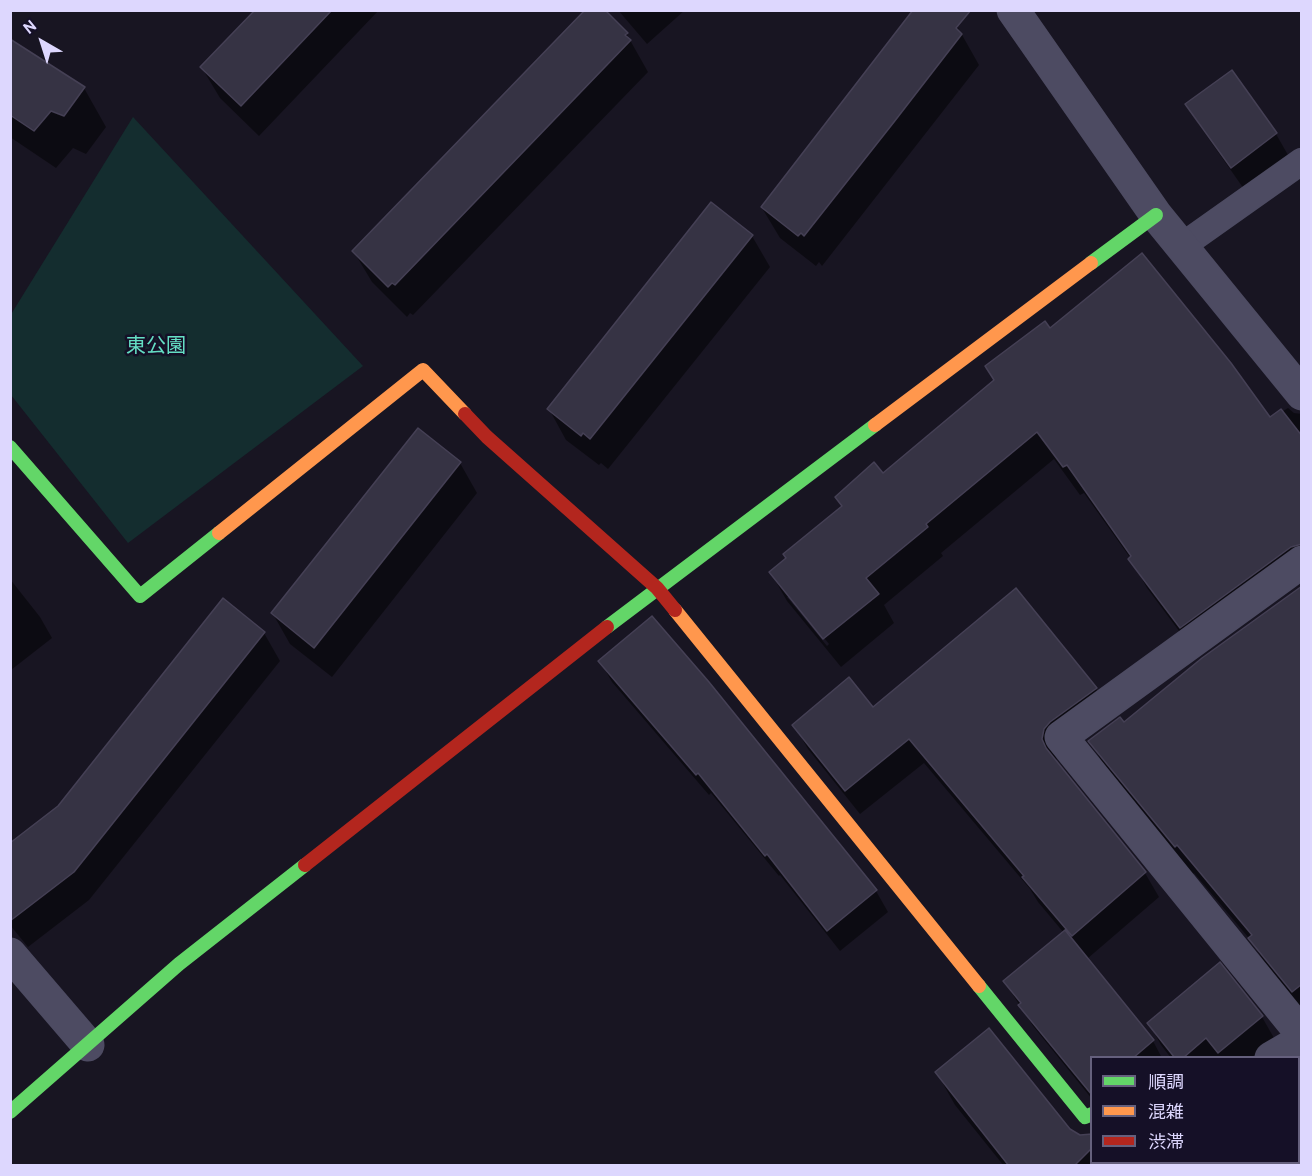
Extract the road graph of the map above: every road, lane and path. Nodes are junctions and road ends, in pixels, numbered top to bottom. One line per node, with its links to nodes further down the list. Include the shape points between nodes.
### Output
1 (1013, 10): 3 (street)
2 (1302, 161): 4 (lane)
3 (1156, 215): 4 (street); 8 (street)
4 (1182, 246): 5 (street)
5 (1302, 394)
6 (10, 447): 8 (street, via 140,596 423,370 487,437)
7 (1302, 562): 10 (street, via 1061,737)
8 (657, 588): 12 (street, via 180,964); 15 (street, via 1085,1117)
9 (10, 954): 12 (street)
10 (1302, 1034)
11 (1302, 1040): 13 (street)
12 (88, 1045): 14 (street)
13 (1274, 1056)
14 (10, 1112)
15 (1090, 1115)

